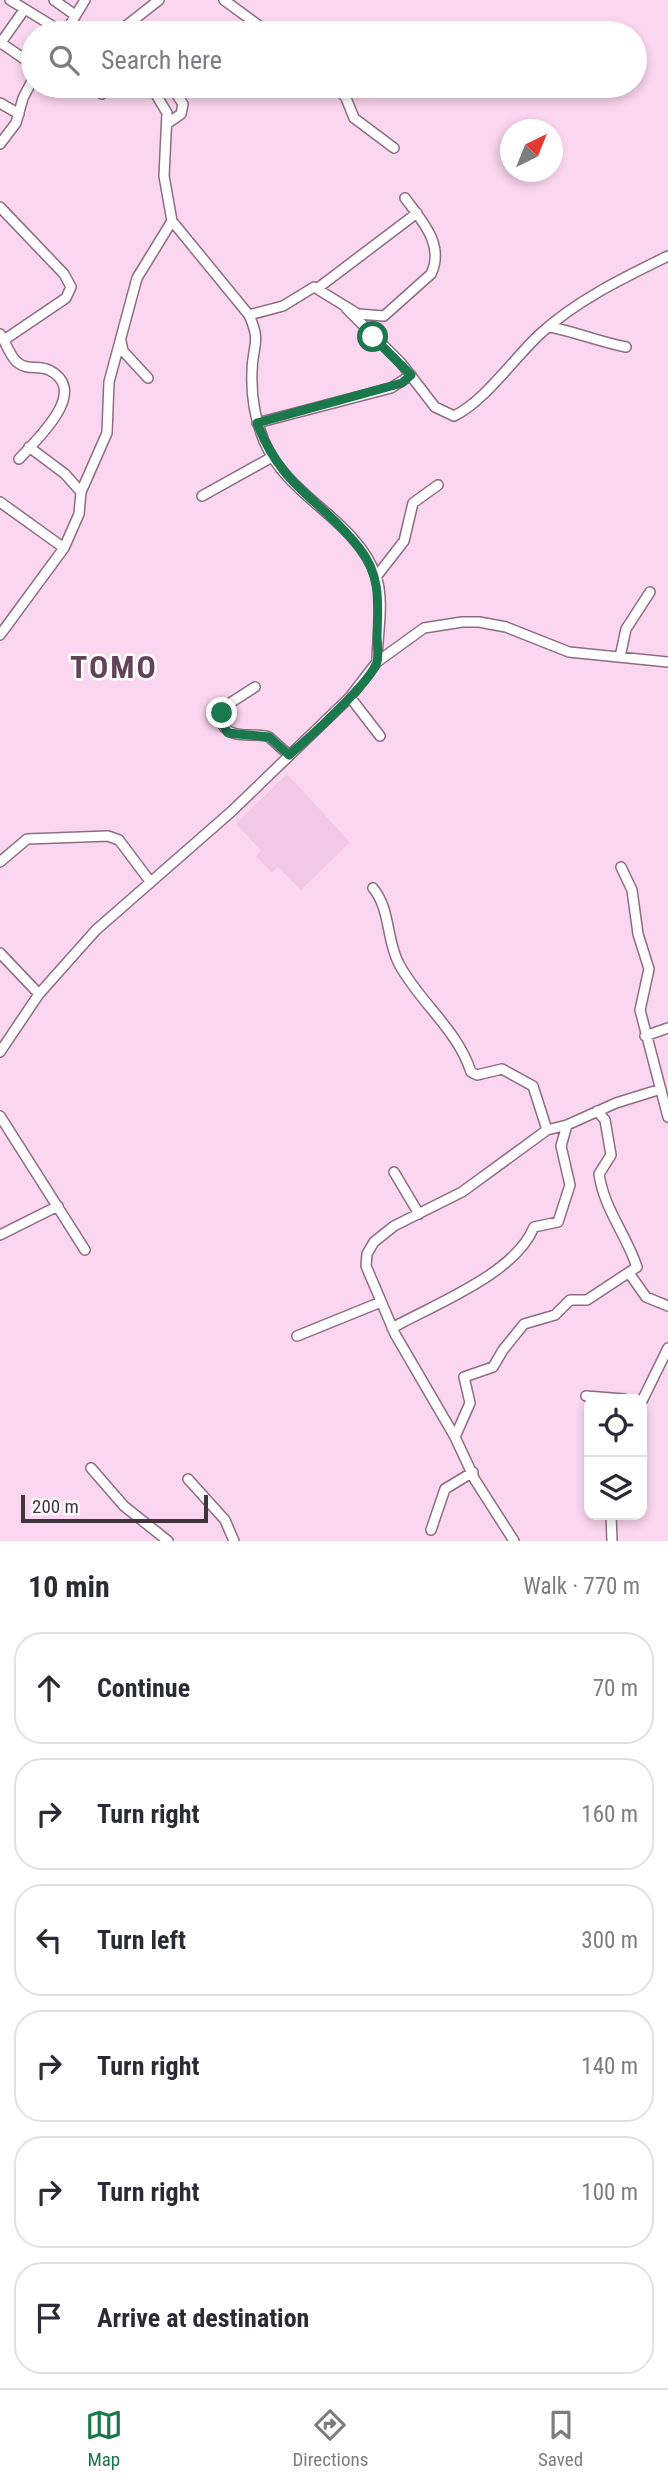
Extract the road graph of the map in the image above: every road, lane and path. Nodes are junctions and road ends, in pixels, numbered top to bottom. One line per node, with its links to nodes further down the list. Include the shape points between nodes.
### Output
1 (10, 0): 6 (street)
2 (54, 0): 7 (street)
3 (86, 0): 7 (street)
4 (159, 0): 10 (street)
5 (225, 0): 11 (street)
6 (24, 10): 8 (street); 12 (street)
7 (75, 15): 9 (street)
8 (43, 21)
9 (71, 21)
10 (132, 21)
11 (254, 21)
12 (1, 44): 13 (street)
13 (21, 57)
14 (23, 98): 19 (street)
15 (158, 98): 20 (street)
16 (179, 98): 20 (street, via 181,114)
17 (346, 98): 22 (street, via 354,118)
18 (0, 103): 19 (street)
19 (19, 114): 21 (street)
20 (168, 123): 26 (street, via 164,176)
21 (0, 143)
22 (394, 148)
23 (405, 198): 25 (street)
24 (0, 207): 32 (street, via 71,287 66,299)
25 (416, 214): 28 (street); 29 (street, via 433,237 436,260 431,275 384,316 369,317)
26 (172, 222): 30 (street); 33 (street, via 137,278)
27 (668, 256): 31 (street, via 617,281)
28 (318, 288): 29 (street); 30 (street, via 283,306)
29 (346, 308): 35 (street)
30 (249, 316): 37 (street, via 258,340 252,375)
31 (550, 327): 34 (street); 35 (street, via 454,416 435,407)
32 (2, 337): 38 (street, via 24,367 48,370 64,383 61,406)
33 (121, 341): 36 (street, via 123,351); 42 (street, via 109,382 107,433)
34 (626, 347)
35 (411, 375): 37 (street, via 391,388)
36 (148, 377)
37 (257, 423): 39 (street)
38 (29, 447): 40 (street); 42 (street)
39 (272, 457): 43 (street); 46 (street, via 297,488 360,548)
40 (19, 459)
41 (438, 485): 46 (street, via 413,503 404,541)
42 (81, 492): 45 (street, via 79,514)
43 (202, 496)
44 (0, 502): 45 (street)
45 (64, 548): 48 (street)
46 (376, 578): 50 (street)
47 (650, 592): 49 (street, via 626,629)
48 (0, 635)
49 (620, 657): 50 (street, via 569,652 506,627 462,622 424,628); 51 (street)
50 (377, 662): 53 (street)
51 (668, 663)
52 (255, 687): 55 (street, via 227,705 219,718 222,726 242,737 269,737)
53 (350, 697): 54 (street); 55 (street)
54 (380, 736)
55 (289, 755): 58 (street, via 232,811)
56 (0, 862): 58 (street, via 27,839 108,836 119,840)
57 (621, 867): 63 (street, via 632,890 649,969 640,1010)
58 (149, 880): 61 (street, via 88,938)
59 (373, 888): 70 (street, via 383,904 399,964 445,1022 471,1072 477,1075 502,1069 533,1086)
60 (0, 953): 61 (street)
61 (39, 994): 64 (street)
62 (668, 1028): 63 (street)
63 (645, 1036): 65 (street)
64 (0, 1052)
65 (661, 1089): 66 (street); 68 (street)
66 (597, 1111): 69 (street); 76 (street, via 605,1120 611,1155 599,1174 603,1198 634,1257 637,1267)
67 (0, 1116): 72 (street)
68 (668, 1117)
69 (567, 1125): 70 (street); 79 (street, via 561,1146 570,1185 558,1222 534,1227 521,1251 480,1280)
70 (547, 1130): 73 (street, via 462,1192)
71 (394, 1172): 73 (street)
72 (58, 1206): 74 (street); 75 (street)
73 (419, 1214): 77 (street, via 394,1226 367,1254 366,1266)
74 (0, 1235)
75 (85, 1250)
76 (629, 1273): 78 (street, via 646,1297); 83 (street, via 587,1300 570,1300 555,1315 524,1325 493,1367 464,1377 470,1403)
77 (381, 1301): 79 (street); 80 (street)
78 (668, 1306)
79 (392, 1328): 83 (street)
80 (297, 1336)
81 (668, 1349): 82 (street)
82 (646, 1394)
83 (455, 1437): 85 (street)
84 (91, 1468): 89 (street, via 124,1506)
85 (472, 1472): 88 (street, via 445,1489); 91 (street)
86 (188, 1479): 90 (street, via 225,1520)
87 (611, 1520): 92 (street)
88 (431, 1530)
89 (168, 1541)
90 (234, 1541)
91 (514, 1541)
92 (612, 1541)

